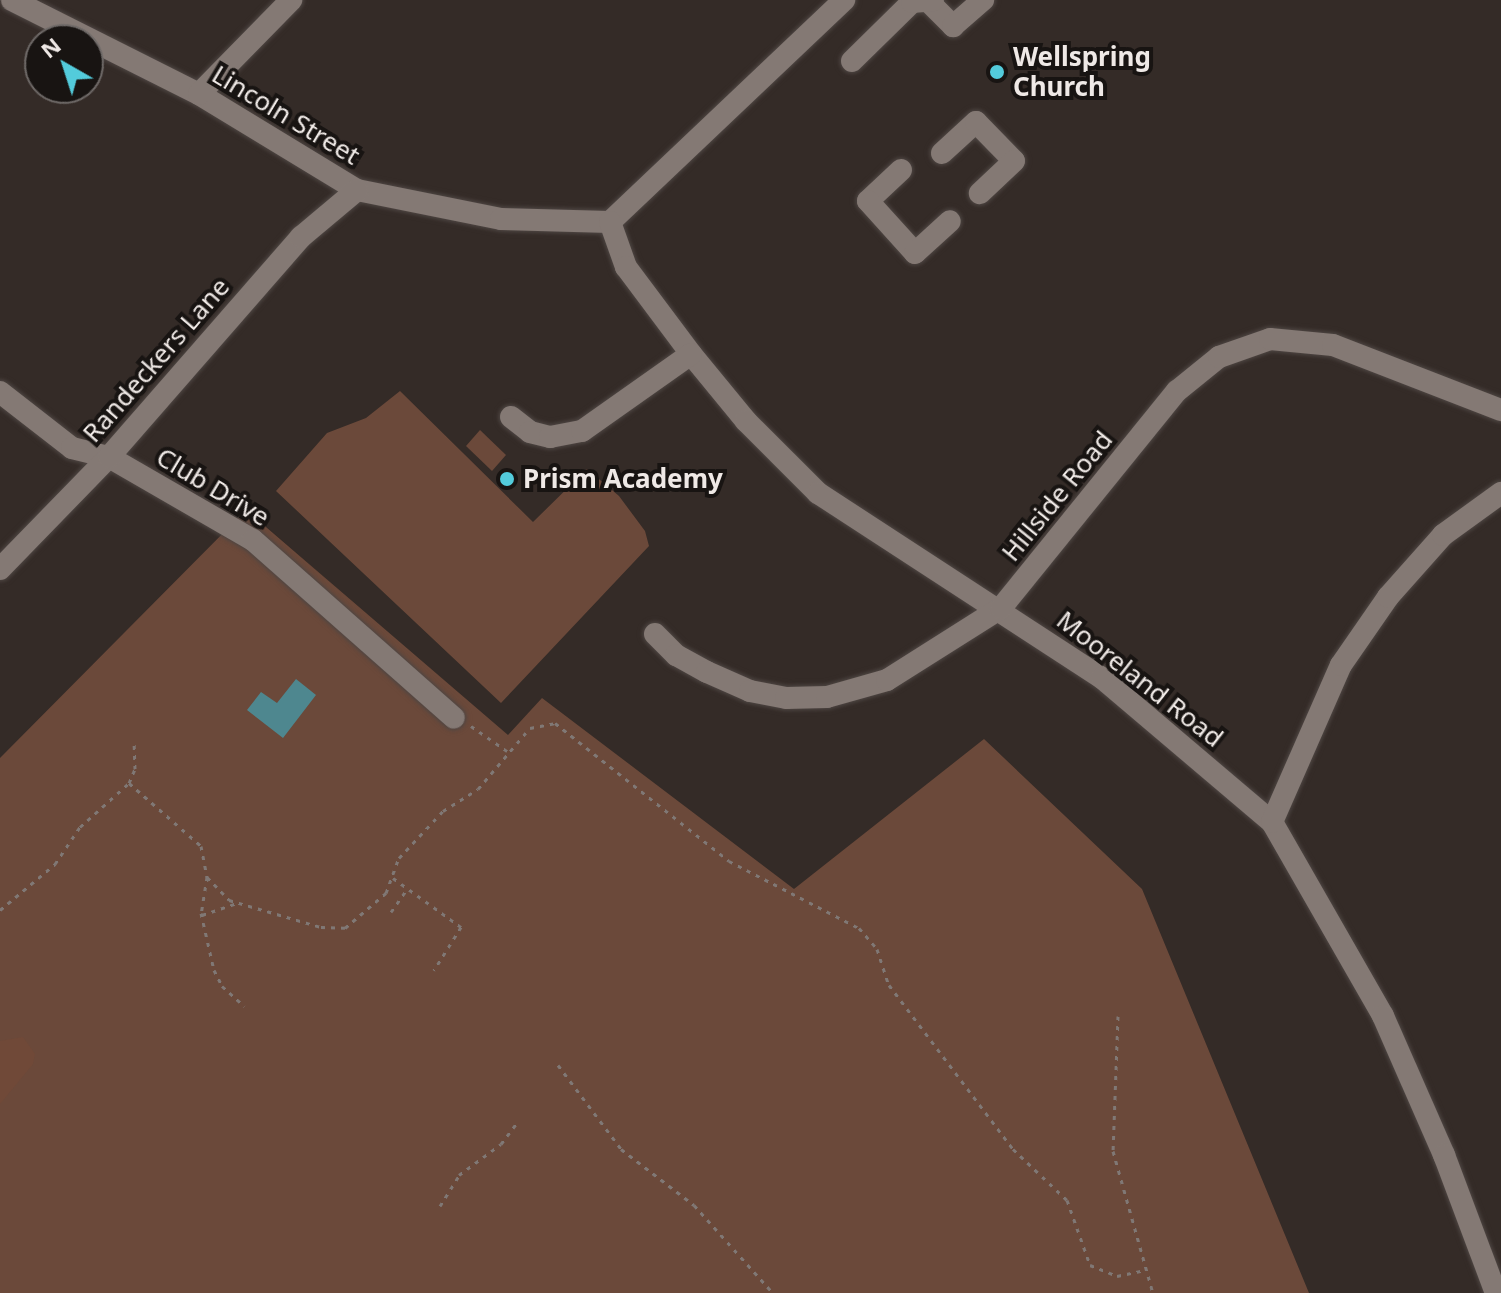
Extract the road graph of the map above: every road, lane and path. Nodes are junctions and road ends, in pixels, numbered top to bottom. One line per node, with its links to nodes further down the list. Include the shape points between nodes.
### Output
1 (12, 0): 7 (street, Lincoln Street)
2 (291, 0): 7 (street)
3 (844, 0): 13 (street)
4 (983, 0): 5 (street, via 953,26)
5 (932, 1): 6 (street, via 912,2)
6 (852, 61)
7 (199, 94): 10 (street, Lincoln Street)
8 (942, 153): 11 (street, via 976,122 1014,161)
9 (901, 170): 12 (street, via 868,201 915,253)
10 (357, 190): 13 (street, Lincoln Street, via 501,219); 18 (street, Randeckers Lane, via 301,237)
11 (980, 193)
12 (950, 221)
13 (610, 222): 14 (street, Mooreland Road, via 626,267)
14 (691, 354): 17 (street, via 582,431 550,437 530,432); 21 (street, Mooreland Road, via 746,421 818,493)
15 (0, 392): 18 (street, Club Drive, via 72,448)
16 (1501, 410): 21 (street, Hillside Road, via 1333,345 1270,339 1219,357 1177,391)
17 (511, 417)
18 (109, 457): 20 (street, Randeckers Lane); 23 (street, Club Drive, via 253,540)
19 (1501, 493): 27 (street, via 1443,535 1388,597 1341,665)
20 (0, 569)
21 (1001, 608): 22 (street, Hillside Road, via 887,680 827,697 750,691 676,655); 27 (street, Mooreland Road, via 1102,678)
22 (655, 634)
23 (454, 718): 25 (path)
24 (134, 740): 26 (path, via 135,769)
25 (507, 751): 29 (path, via 478,789 443,811 399,858); 41 (path, via 530,728 555,723 729,861 859,928 877,949 889,985 1013,1149 1067,1200 1090,1265 1117,1276)
26 (129, 783): 28 (path, via 194,836); 32 (path, via 80,827 55,864)
27 (1272, 822): 44 (street, Mooreland Road, via 1383,1016)
28 (207, 877): 31 (path, via 221,896); 34 (path)
29 (393, 878): 30 (path); 31 (path, via 374,906 345,928 321,927)
30 (408, 888): 33 (path); 35 (path, via 461,927)
31 (243, 902): 34 (path)
32 (0, 910)
33 (391, 912)
34 (202, 915): 36 (path, via 217,978)
35 (434, 970)
36 (244, 1006)
37 (1118, 1016): 41 (path, via 1113,1151)
38 (558, 1065): 42 (path, via 621,1149 694,1205)
39 (517, 1123): 40 (path, via 501,1144 459,1175)
40 (440, 1206)
41 (1146, 1270): 43 (path)
42 (773, 1293)
43 (1153, 1293)
44 (1496, 1293)

